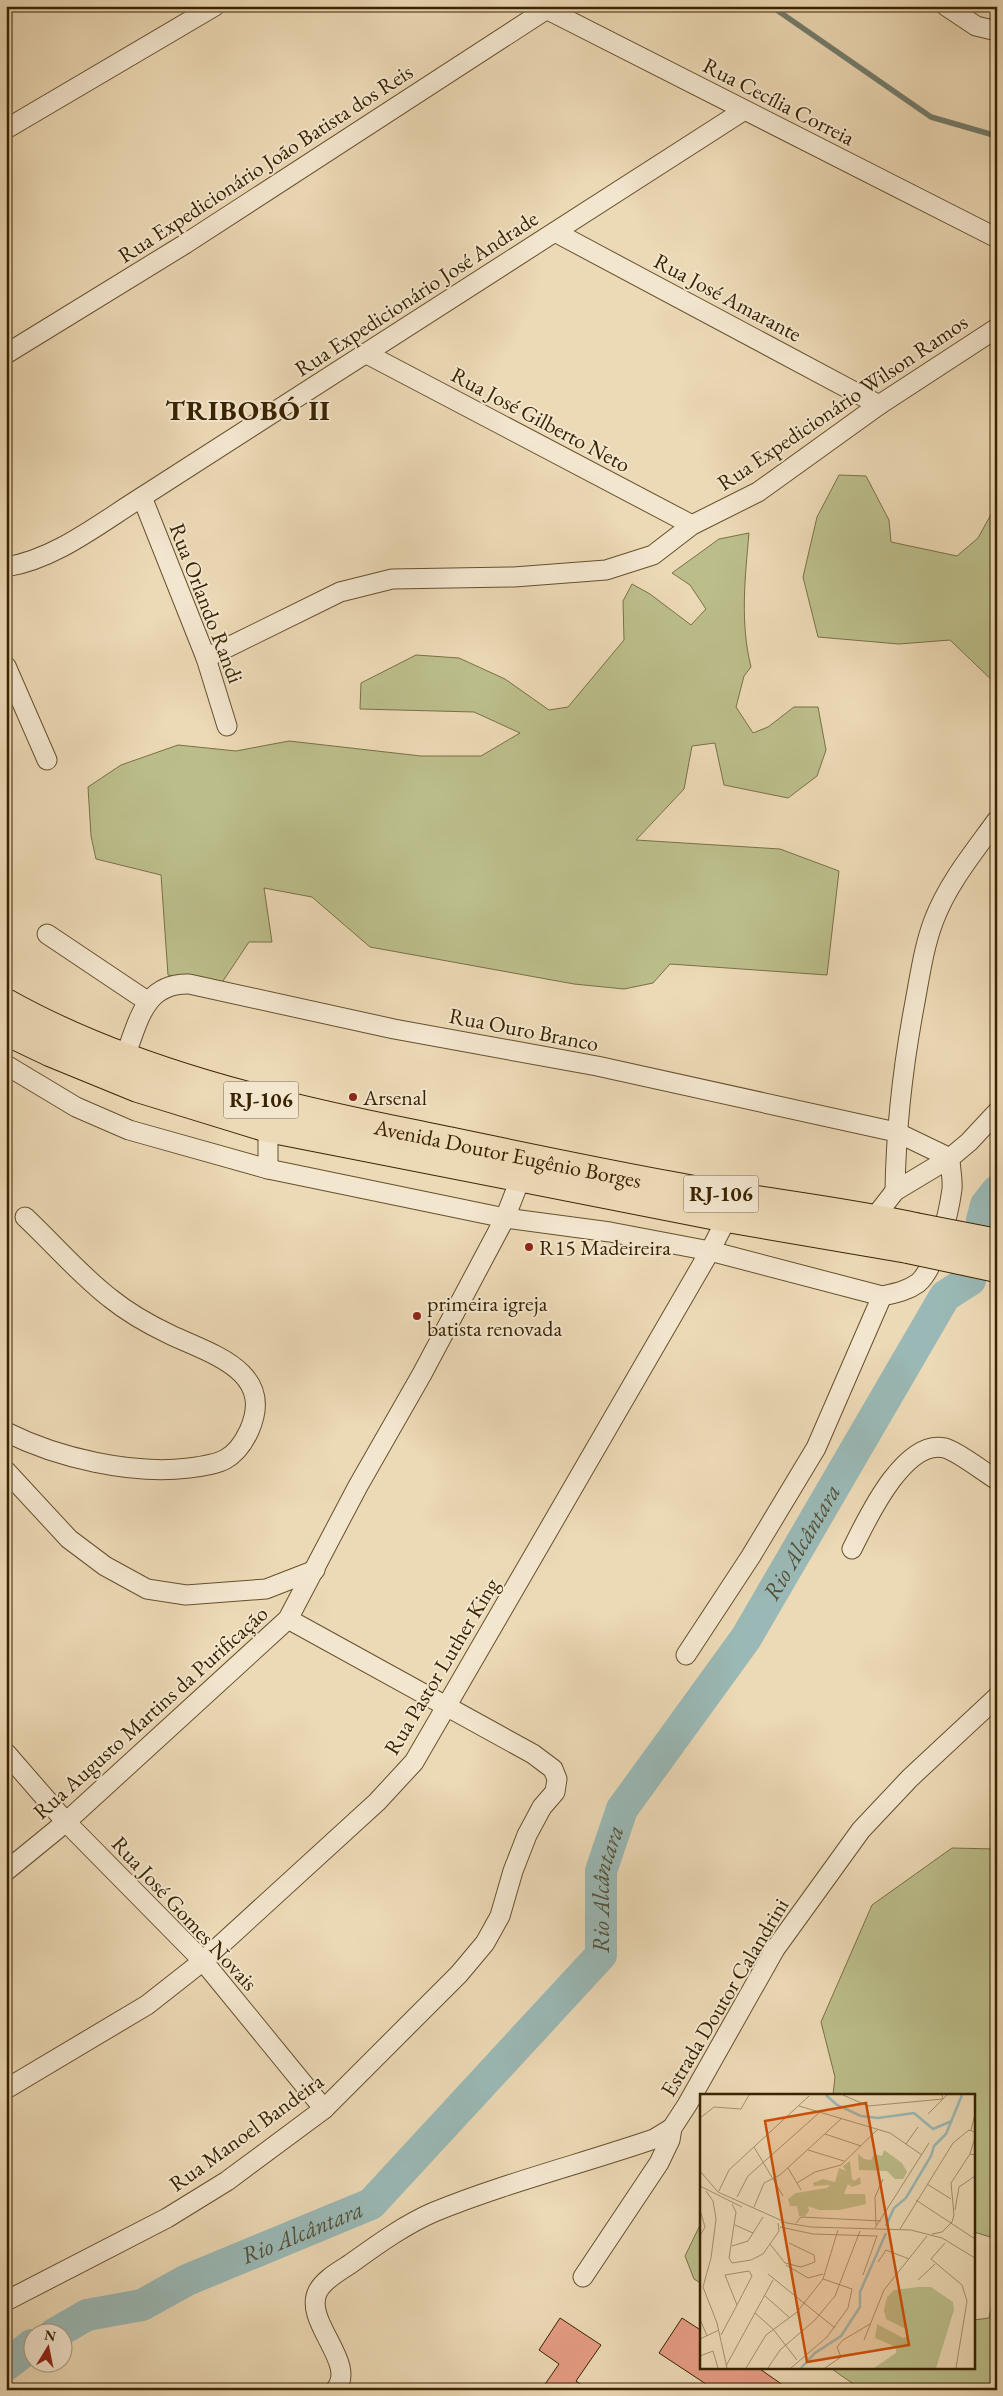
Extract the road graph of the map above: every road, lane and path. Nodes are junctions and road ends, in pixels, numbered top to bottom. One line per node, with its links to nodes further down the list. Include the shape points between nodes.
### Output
1 (215, 6): 6 (street)
2 (946, 6): 4 (street, via 976,26)
3 (543, 8): 5 (street, Rua Cecília Correia); 10 (street, Rua Expedicionário João Batista dos Reis, via 185,244)
4 (997, 31)
5 (743, 110): 7 (street, Rua Expedicionário José Andrade); 8 (street, Rua Cecília Correia)
6 (6, 129)
7 (555, 232): 11 (street, Rua Expedicionário José Andrade); 12 (street, Rua José Amarante)
8 (997, 238)
9 (997, 328): 12 (street, Rua Expedicionário Wilson Ramos)
10 (6, 354)
11 (367, 354): 13 (street, Rua Expedicionário José Andrade); 14 (street, Rua José Gilberto Neto)
12 (879, 404): 14 (street, Rua Expedicionário Wilson Ramos, via 758,492)
13 (142, 497): 15 (street, Rua Expedicionário José Andrade, via 57,549 24,564); 16 (street, Rua Orlando Randi)
14 (692, 525): 16 (street, Rua Expedicionário Wilson Ramos, via 653,555 606,570 514,578 392,579 340,592)
15 (6, 566)
16 (206, 658): 18 (street, Rua Orlando Randi)
17 (6, 666): 19 (street)
18 (227, 726)
19 (47, 760)
20 (997, 820): 29 (street, via 953,882 934,920 922,964 906,1051)
21 (47, 934): 22 (street)
22 (147, 1001): 25 (street); 29 (street, Rua Ouro Branco, via 162,988 189,984 394,1029 597,1066)
23 (6, 1003): 25 (highway, Avenida Doutor Eugênio Borges / RJ-106, via 40,1022)
24 (6, 1031): 28 (highway, Avenida Doutor Eugênio Borges / RJ-106, via 138,1088)
25 (125, 1056): 37 (highway, Avenida Doutor Eugênio Borges / RJ-106, via 260,1100 357,1123 679,1188)
26 (6, 1064): 31 (street, via 76,1107 129,1130)
27 (997, 1112): 30 (street)
28 (268, 1128): 31 (street); 32 (highway, Avenida Doutor Eugênio Borges / RJ-106)
29 (896, 1132): 30 (street, Rua Ouro Branco); 33 (street)
30 (950, 1158): 33 (street); 42 (street, via 952,1187 948,1211 931,1264 920,1282 905,1291)
31 (268, 1169): 35 (street)
32 (521, 1177): 35 (street, Rua Augusto Martins da Purificação); 36 (highway, Avenida Doutor Eugênio Borges / RJ-106)
33 (895, 1191): 37 (street)
34 (25, 1217): 43 (street, via 110,1298 170,1334 218,1354 245,1376 254,1406 252,1424 241,1448 217,1465 183,1469 102,1464 62,1455)
35 (505, 1218): 40 (street, via 610,1232); 47 (street, Rua Augusto Martins da Purificação)
36 (727, 1218): 38 (highway, Avenida Doutor Eugênio Borges / RJ-106); 40 (street, Rua Pastor Luther King)
37 (874, 1218): 38 (highway, Avenida Doutor Eugênio Borges / RJ-106)
38 (912, 1238): 39 (highway, Avenida Doutor Eugênio Borges / RJ-106, bridge); 41 (highway, Avenida Doutor Eugênio Borges / RJ-106, bridge)
39 (997, 1243)
40 (710, 1251): 42 (street); 51 (street, Rua Pastor Luther King)
41 (997, 1268)
42 (882, 1296): 49 (street, via 816,1448)
43 (6, 1432)
44 (6, 1471): 47 (street, via 69,1539 105,1566 147,1589 186,1595 266,1589)
45 (997, 1480): 46 (street, via 946,1448 936,1447 921,1452 906,1462 871,1509)
46 (852, 1549)
47 (315, 1570): 48 (street, Rua Augusto Martins da Purificação)
48 (288, 1619): 51 (street, Rua Manoel Bandeira); 53 (street, Rua Augusto Martins da Purificação)
49 (686, 1655)
50 (997, 1697): 58 (street, Estrada Doutor Calandrini, via 910,1778 861,1830 775,1949)
51 (447, 1707): 55 (street, Rua Pastor Luther King, via 414,1762 377,1802); 57 (street, Rua Manoel Bandeira, via 533,1754 553,1769 557,1785 555,1792 542,1807 527,1835 500,1916 485,1943 459,1974)
52 (6, 1753): 53 (street, Rua José Gomes Novais)
53 (66, 1822): 54 (street, Rua Augusto Martins da Purificação); 55 (street, Rua José Gomes Novais)
54 (6, 1871)
55 (203, 1961): 56 (street, Rua Pastor Luther King, via 147,2004); 57 (street, Rua José Gomes Novais)
56 (6, 2089)
57 (324, 2109): 60 (street, Rua Manoel Bandeira, via 227,2181 167,2218)
58 (672, 2128): 59 (street, Estrada Doutor Calandrini, via 659,2163); 61 (street, via 654,2139 432,2213 328,2279 315,2300 316,2314 340,2364 341,2378)
59 (583, 2277)
60 (6, 2301)
61 (335, 2390)

